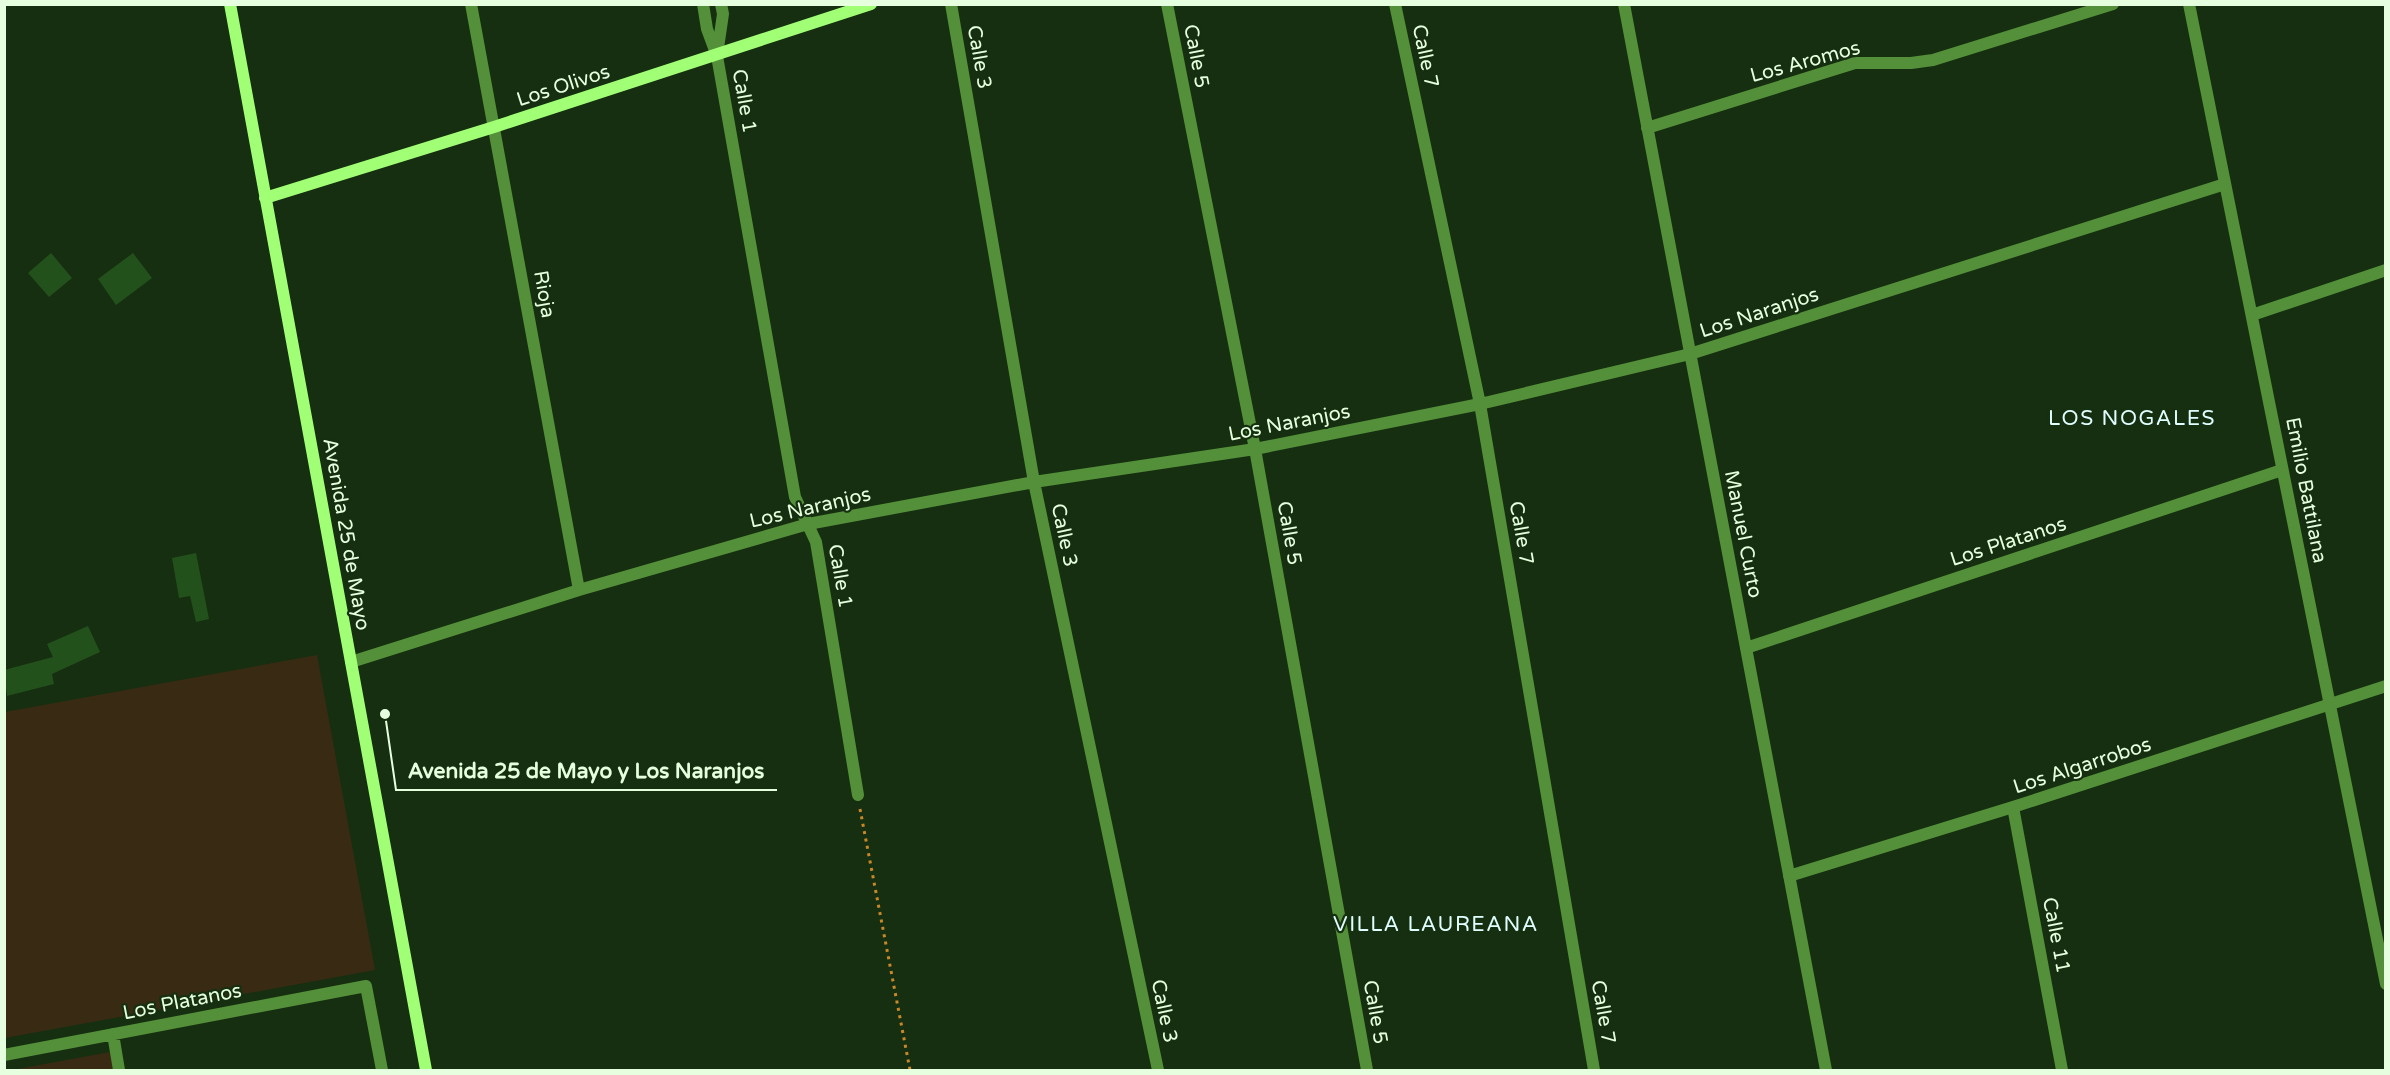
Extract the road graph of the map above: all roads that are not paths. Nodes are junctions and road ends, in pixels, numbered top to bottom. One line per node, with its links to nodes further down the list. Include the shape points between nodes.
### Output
1 (230, 4): 16 (main road, Avenida 25 de Mayo)
2 (471, 4): 13 (street, Rioja)
3 (703, 4): 12 (street, Calle 1)
4 (721, 4): 12 (street, Calle 1)
5 (871, 4): 12 (main road, Los Olivos)
6 (951, 4): 23 (street, Calle 3)
7 (1167, 4): 21 (street, Calle 5)
8 (1395, 4): 20 (street, Calle 7)
9 (1624, 4): 14 (street, Manuel Curto)
10 (2113, 4): 14 (street, Los Aromos, via 1933,60 1855,63)
11 (2188, 4): 15 (street, Emilio Battilana)
12 (717, 56): 13 (main road, Los Olivos); 24 (street, Calle 1, via 795,497)
13 (494, 127): 16 (main road, Los Olivos); 25 (street, Rioja)
14 (1647, 128): 19 (street, Manuel Curto)
15 (2225, 184): 18 (street, Emilio Battilana); 19 (street, Los Naranjos)
16 (265, 198): 27 (main road, Avenida 25 de Mayo)
17 (2385, 270): 18 (street)
18 (2252, 315): 22 (street, Emilio Battilana)
19 (1690, 354): 20 (street, Los Naranjos); 26 (street, Manuel Curto)
20 (1480, 404): 21 (street, Los Naranjos); 41 (street, Calle 7)
21 (1255, 449): 23 (street, Los Naranjos); 40 (street, Calle 5)
22 (2282, 470): 26 (street, Los Platanos); 29 (street, Emilio Battilana)
23 (1034, 482): 24 (street, Los Naranjos); 39 (street, Calle 3)
24 (808, 524): 25 (street, Los Naranjos); 30 (street, Calle 1, via 816,542)
25 (579, 590): 27 (street, Los Naranjos)
26 (1746, 648): 32 (street, Manuel Curto)
27 (351, 662): 38 (main road, Avenida 25 de Mayo)
28 (2385, 686): 29 (street, Los Algarrobos)
29 (2330, 706): 31 (street, Los Algarrobos); 33 (street, Emilio Battilana)
30 (858, 795)
31 (2013, 807): 32 (street, Los Algarrobos); 43 (street, Calle 11)
32 (1789, 876): 42 (street, Manuel Curto)
33 (2385, 984)
34 (113, 1034): 35 (street, Los Platanos); 36 (street); 37 (street, Los Platanos, via 366,986)
35 (4, 1054)
36 (119, 1071)
37 (382, 1071)
38 (426, 1071)
39 (1158, 1071)
40 (1367, 1071)
41 (1594, 1071)
42 (1826, 1071)
43 (2062, 1071)

